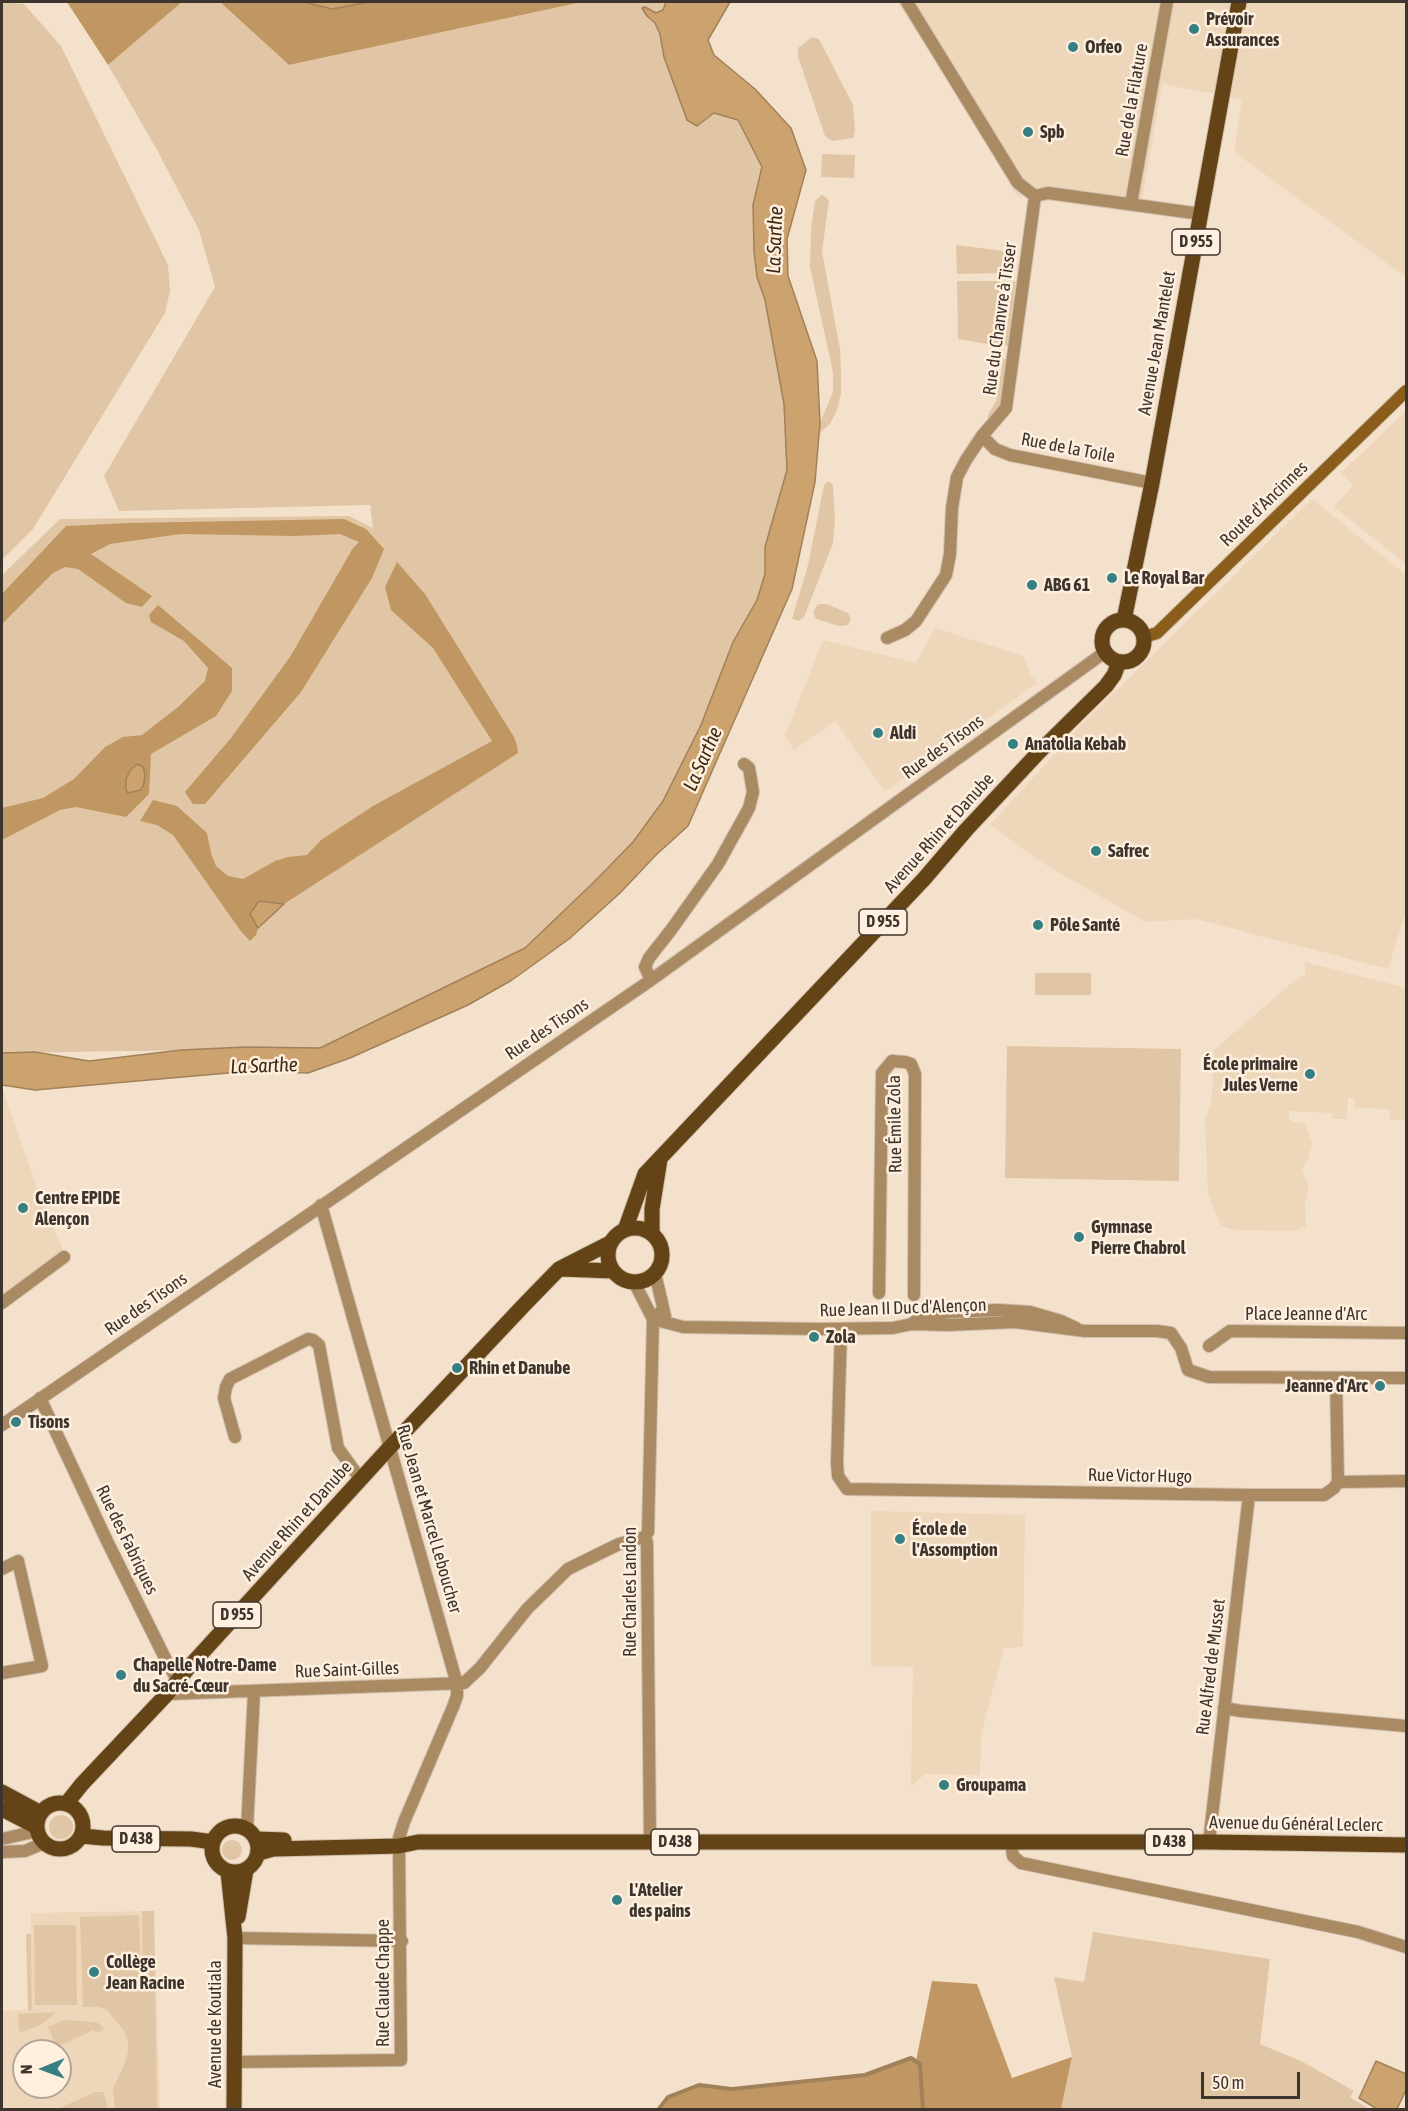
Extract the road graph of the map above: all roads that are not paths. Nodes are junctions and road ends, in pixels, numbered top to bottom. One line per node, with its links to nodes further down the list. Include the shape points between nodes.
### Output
1 (907, 2): 4 (street, via 1018,183)
2 (1167, 2): 5 (street, Rue de la Filature)
3 (1239, 2): 6 (main road, Avenue Jean Mantelet / D 955)
4 (1035, 196): 5 (street, via 1048,193); 8 (street, Rue du Chanvre à Tisser, via 1005,408)
5 (1131, 204): 6 (street)
6 (1201, 214): 9 (main road, Avenue Jean Mantelet / D 955)
7 (1407, 391): 11 (main road, Route d'Ancinnes, via 1157,633)
8 (982, 436): 9 (street, Rue de la Toile, via 994,448 1010,455); 12 (street, Rue du Chanvre à Tisser, via 957,477 946,575 916,621)
9 (1152, 483): 10 (main road, Avenue Jean Mantelet / D 955)
10 (1124, 620): 11 (main road, via 1139,627); 13 (main road, via 1107,628 1102,639)
11 (1144, 637): 14 (main road, via 1133,661)
12 (886, 638)
13 (1105, 652): 14 (main road); 16 (street, Rue des Tisons)
14 (1119, 662): 17 (main road, Avenue Rhin et Danube / D 955, via 1106,686 1039,752)
15 (744, 764): 16 (street, via 749,768 753,792 749,808 718,864 649,958 645,968)
16 (651, 980): 18 (street, Rue des Tisons)
17 (660, 1159): 19 (main road, Avenue Rhin et Danube / D 955, via 645,1174); 20 (main road)
18 (321, 1204): 39 (street, Rue des Tisons); 42 (street, Rue Jean et Marcel Leboucher)
19 (625, 1230): 20 (main road, via 639,1228); 21 (main road)
20 (652, 1234): 25 (main road, via 662,1258)
21 (610, 1243): 23 (main road, Avenue Rhin et Danube); 24 (main road, via 608,1256)
22 (64, 1257): 29 (street)
23 (559, 1269): 24 (main road); 42 (main road, Avenue Rhin et Danube / D 955)
24 (613, 1271): 26 (main road)
25 (655, 1273): 26 (main road); 30 (street)
26 (634, 1282): 31 (street)
27 (879, 1293): 28 (street, Rue Émile Zola, via 882,1073 892,1061 911,1064 915,1074)
28 (914, 1295)
29 (2, 1303)
30 (663, 1310): 31 (street); 32 (street)
31 (653, 1319): 32 (street, Rue Jean II Duc d'Alençon); 35 (street, Rue Charles Landon)
32 (667, 1323): 33 (street, Rue Jean II Duc d'Alençon, via 682,1327); 35 (street)
33 (841, 1329): 37 (street, Rue Jean II Duc d'Alençon, via 893,1328 912,1324 922,1315 953,1312 1030,1312 1085,1331 1171,1333 1188,1370 1209,1377); 46 (street, Rue Victor Hugo, via 837,1463 838,1476 847,1489)
34 (1407, 1333): 36 (street, Place Jeanne d'Arc, via 1230,1331)
35 (653, 1342): 47 (street, Rue Charles Landon)
36 (1209, 1346)
37 (1336, 1378): 38 (street); 45 (street)
38 (1407, 1378)
39 (40, 1398): 40 (street, Rue des Tisons); 51 (street, Rue des Fabriques)
40 (3, 1422)
41 (235, 1437): 43 (street, via 224,1398 230,1379 308,1339 313,1340 319,1345 338,1448)
42 (391, 1446): 43 (main road, Avenue Rhin et Danube / D 955); 50 (street, Rue Jean et Marcel Leboucher)
43 (361, 1480): 51 (main road, Avenue Rhin et Danube / D 955, via 189,1667)
44 (1407, 1481): 45 (street, Rue Victor Hugo)
45 (1338, 1482): 46 (street, Rue Victor Hugo, via 1324,1495)
46 (1249, 1495): 53 (street, Rue Alfred de Musset)
47 (645, 1537): 50 (street, via 567,1569 527,1609 480,1668 464,1683); 64 (street, Rue Charles Landon)
48 (2, 1569): 49 (street, via 18,1561 42,1666)
49 (2, 1673)
50 (457, 1684): 52 (street, Rue Saint-Gilles); 63 (street, Rue Jean et Marcel Leboucher, via 453,1707)
51 (182, 1688): 52 (street, Rue Saint-Gilles); 56 (main road, Avenue Rhin et Danube / D 955, via 167,1694)
52 (254, 1692): 61 (street)
53 (1224, 1708): 54 (street); 65 (street, Rue Alfred de Musset)
54 (1407, 1726)
55 (2, 1792): 58 (main road)
56 (66, 1804): 58 (main road, via 50,1806); 59 (main road, via 74,1807 83,1820)
57 (2, 1809): 58 (main road)
58 (40, 1829): 59 (main road, via 57,1850 72,1847); 60 (street); 68 (street, via 25,1851)
59 (82, 1836): 62 (main road, D 438)
60 (2, 1839)
61 (254, 1840): 62 (main road, via 241,1826 227,1827); 63 (main road, D 438); 69 (main road, via 256,1860)
62 (213, 1842): 70 (main road, via 214,1860)
63 (399, 1842): 64 (main road, D 438, via 411,1838 418,1842); 72 (street, Rue Claude Chappe)
64 (650, 1842): 66 (main road, Avenue du Général Leclerc / D 438)
65 (1209, 1842): 66 (main road, Avenue du Général Leclerc / D 438); 67 (main road, Avenue du Général Leclerc / D 438)
66 (1011, 1843): 73 (street, via 1013,1856 1021,1863 1358,1932)
67 (1407, 1845)
68 (2, 1852)
69 (246, 1870): 70 (main road); 71 (main road, Avenue de Koutiala)
70 (228, 1872): 71 (main road, Avenue de Koutiala)
71 (235, 1938): 72 (street); 74 (main road, Avenue de Koutiala)
72 (402, 1941): 74 (street, Rue Claude Chappe, via 401,2060)
73 (1407, 1947)
74 (234, 2062): 75 (main road, Avenue de Koutiala)
75 (234, 2109)

